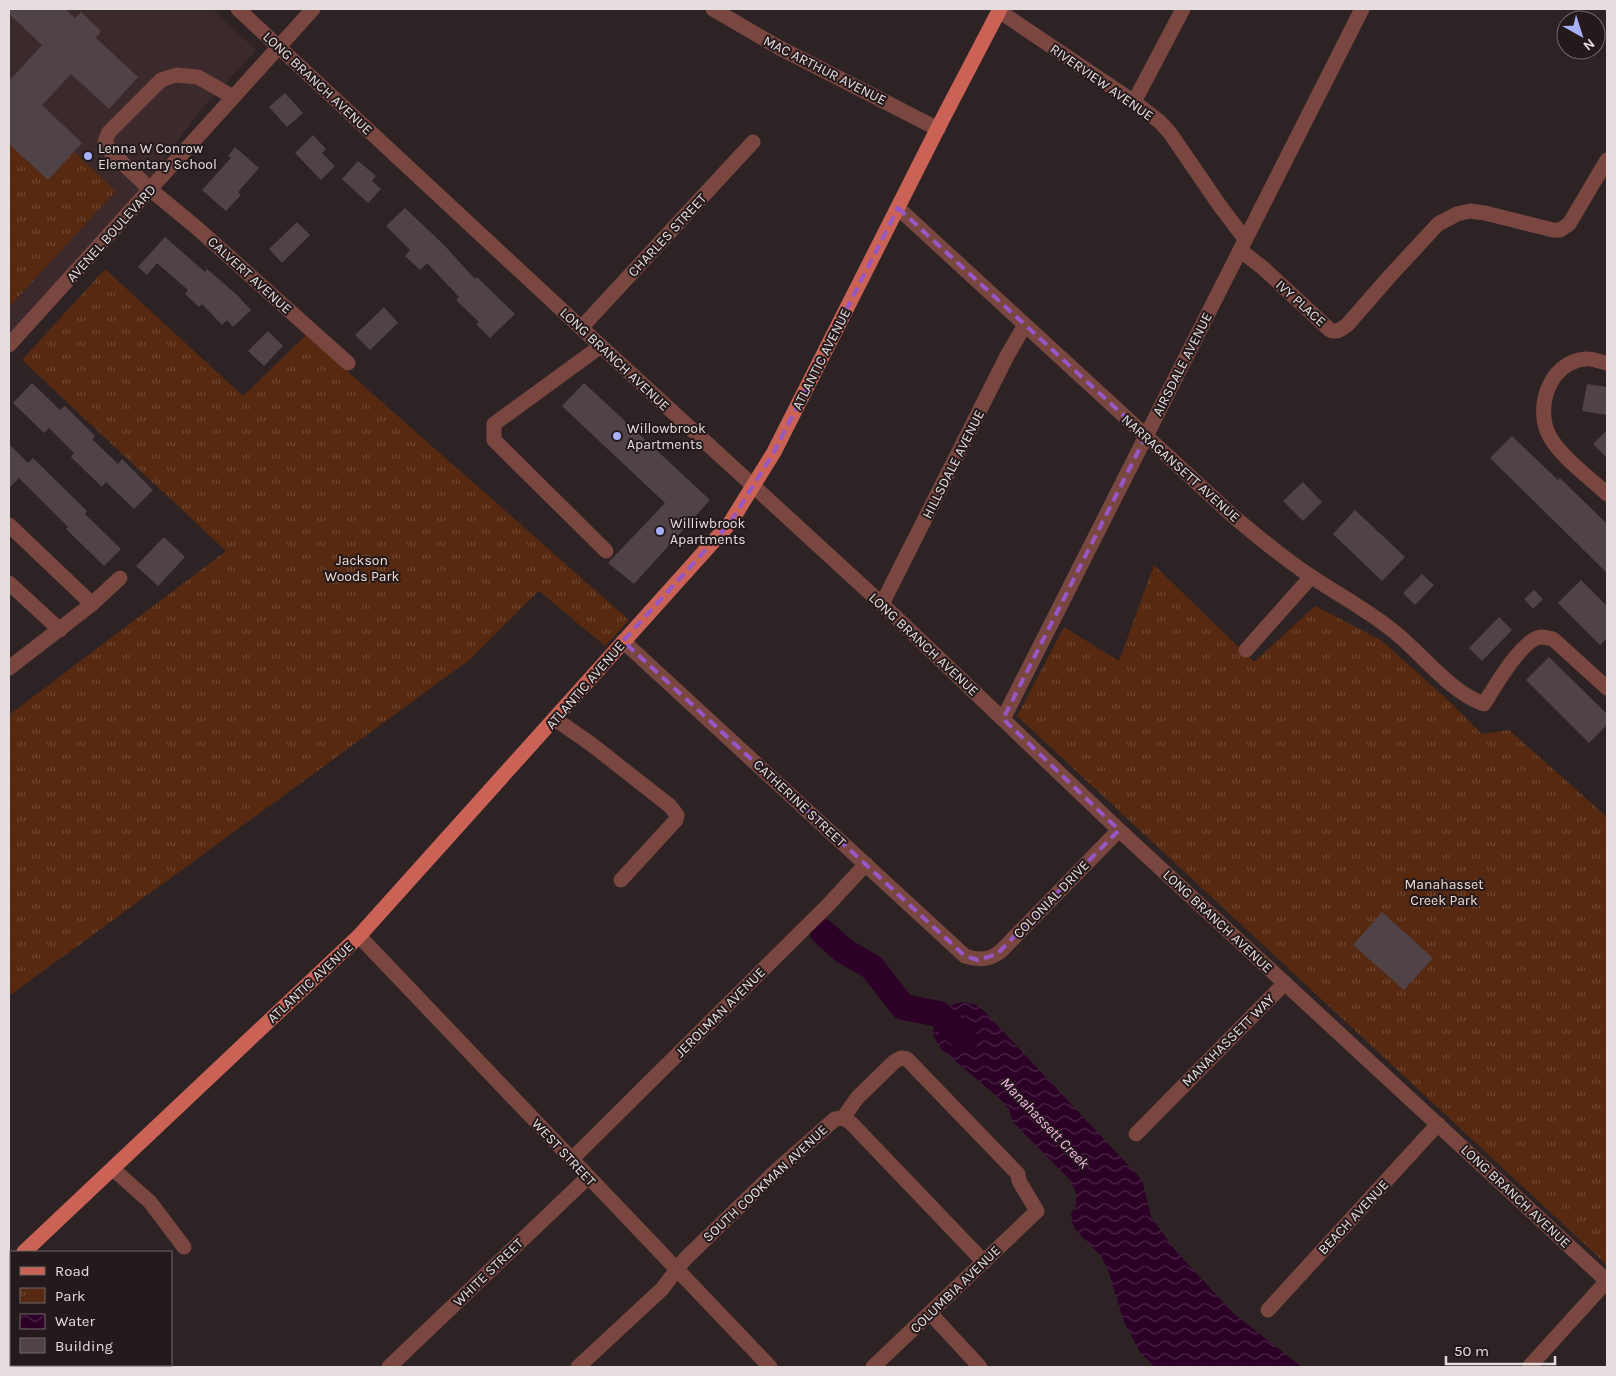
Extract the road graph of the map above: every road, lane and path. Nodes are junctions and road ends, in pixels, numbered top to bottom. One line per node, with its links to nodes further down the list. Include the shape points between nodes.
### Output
1 (238, 9): 7 (street, LONG BRANCH AVENUE)
2 (312, 9): 7 (street, AVENEL BOULEVARD)
3 (713, 9): 10 (street, MAC ARTHUR AVENUE, via 778,48)
4 (1183, 9): 9 (street)
5 (1362, 9): 15 (street, AIRSDALE AVENUE)
6 (1000, 10): 9 (street, RIVERVIEW AVENUE); 10 (main road, ATLANTIC AVENUE)
7 (278, 46): 8 (street, AVENEL BOULEVARD); 17 (street, LONG BRANCH AVENUE)
8 (232, 97): 13 (street, AVENEL BOULEVARD); 13 (street, CALVERT AVENUE, via 198,77 176,75 161,80 109,132 105,142 110,152)
9 (1134, 102): 15 (street, RIVERVIEW AVENUE, via 1170,133)
10 (938, 130): 14 (main road, ATLANTIC AVENUE)
11 (753, 142): 17 (street, CHARLES STREET)
12 (1607, 160): 15 (street, IVY PLACE, via 1565,227 1553,230 1470,211 1446,218 1348,324 1334,332 1263,268)
13 (151, 190): 18 (street, AVENEL BOULEVARD); 20 (street, CALVERT AVENUE)
14 (898, 208): 16 (street, NARRAGANSETT AVENUE); 23 (main road, ATLANTIC AVENUE, via 779,444)
15 (1243, 245): 22 (street, AIRSDALE AVENUE)
16 (1025, 325): 22 (street, NARRAGANSETT AVENUE); 31 (street, HILLSDALE AVENUE)
17 (581, 328): 19 (street, LONG BRANCH AVENUE)
18 (9, 345)
19 (601, 346): 23 (street, LONG BRANCH AVENUE); 26 (street, via 494,424 494,440)
20 (348, 363)
21 (1607, 363): 24 (street, via 1584,359 1572,362 1558,372 1547,391 1543,419 1549,435 1567,458)
22 (1146, 436): 27 (street, NARRAGANSETT AVENUE, via 1233,516); 38 (street, AIRSDALE AVENUE)
23 (753, 486): 31 (street, LONG BRANCH AVENUE); 33 (main road, ATLANTIC AVENUE, via 730,523)
24 (1607, 494)
25 (9, 525): 30 (street)
26 (606, 551)
27 (1311, 577): 34 (street); 36 (street, NARRAGANSETT AVENUE, via 1374,616 1463,694 1484,704 1513,660 1531,641 1541,637 1553,639)
28 (120, 578): 30 (street)
29 (9, 583): 32 (street)
30 (92, 604): 32 (street)
31 (882, 604): 38 (street, LONG BRANCH AVENUE)
32 (60, 630): 35 (street)
33 (623, 641): 37 (main road, ATLANTIC AVENUE); 40 (street, CATHERINE STREET)
34 (1246, 650)
35 (9, 668)
36 (1607, 688)
37 (554, 719): 41 (street, via 599,750 677,815 676,820); 42 (main road, ATLANTIC AVENUE)
38 (1003, 719): 39 (street, LONG BRANCH AVENUE)
39 (1119, 830): 43 (street, COLONIAL DRIVE, via 1001,951 990,958); 44 (street, LONG BRANCH AVENUE)
40 (866, 864): 43 (street, CATHERINE STREET, via 966,956); 48 (street, JEROLMAN AVENUE)
41 (621, 880)
42 (359, 936): 48 (street, WEST STREET); 49 (main road, ATLANTIC AVENUE)
43 (978, 960)
44 (1285, 983): 46 (street, LONG BRANCH AVENUE); 47 (street, MANAHASSETT WAY)
45 (843, 1118): 53 (street, SOUTH COOKMAN AVENUE); 53 (street, COLUMBIA AVENUE, via 857,1098 894,1062 907,1059 1018,1174 1037,1211); 54 (street, SOUTH COOKMAN AVENUE, via 835,1119 822,1129)
46 (1438, 1124): 55 (street, LONG BRANCH AVENUE); 56 (street, BEACH AVENUE)
47 (1136, 1134)
48 (572, 1159): 50 (street, WEST STREET)
49 (113, 1169): 51 (street, via 150,1202); 52 (main road, ATLANTIC AVENUE)
50 (588, 1177): 54 (street, WEST STREET); 58 (street, WHITE STREET)
51 (184, 1247)
52 (25, 1251)
53 (984, 1262): 57 (street, COLUMBIA AVENUE)
54 (677, 1270): 59 (street, SOUTH COOKMAN AVENUE, via 662,1289); 60 (street, WEST STREET)
55 (1607, 1281): 63 (street)
56 (1268, 1310)
57 (930, 1313): 61 (street, COLUMBIA AVENUE); 62 (street)
58 (389, 1367)
59 (578, 1367)
60 (770, 1367)
61 (873, 1367)
62 (980, 1367)
63 (1529, 1367)

